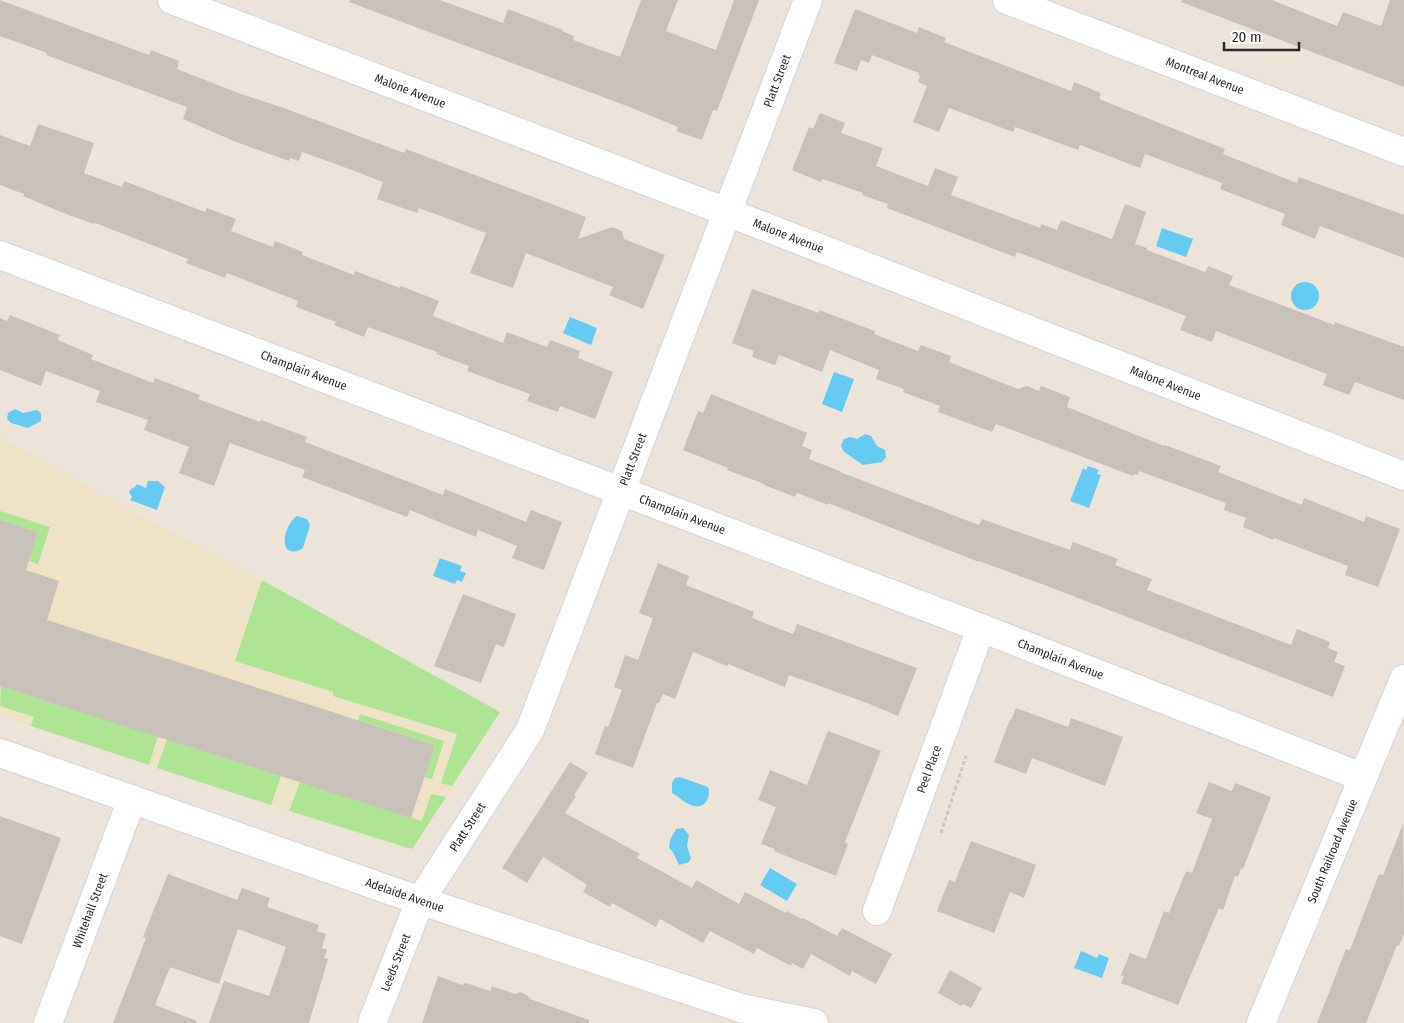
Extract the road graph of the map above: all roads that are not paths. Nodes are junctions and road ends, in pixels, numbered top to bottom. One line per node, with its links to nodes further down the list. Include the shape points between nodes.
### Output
1 (172, 0): 5 (street, Malone Avenue)
2 (808, 0): 5 (street, Platt Street)
3 (1007, 0): 4 (street, Montreal Avenue)
4 (1404, 152)
5 (727, 212): 7 (street, Malone Avenue); 8 (street, Platt Street)
6 (0, 255): 8 (street, Champlain Avenue)
7 (1404, 476)
8 (621, 492): 9 (street, Champlain Avenue); 14 (street, Platt Street, via 530,730)
9 (980, 628): 12 (street, Champlain Avenue); 15 (street, Peel Place)
10 (1404, 679): 12 (street, South Railroad Avenue)
11 (0, 753): 13 (street, Adelaide Avenue)
12 (1362, 777): 20 (street, South Railroad Avenue)
13 (132, 799): 14 (street, Adelaide Avenue); 17 (street, Whitehall Street)
14 (420, 901): 16 (street, Adelaide Avenue); 18 (street, Leeds Street)
15 (877, 911)
16 (737, 1016): 19 (street, Adelaide Avenue)
17 (48, 1023)
18 (372, 1023)
19 (814, 1023)
20 (1261, 1023)

